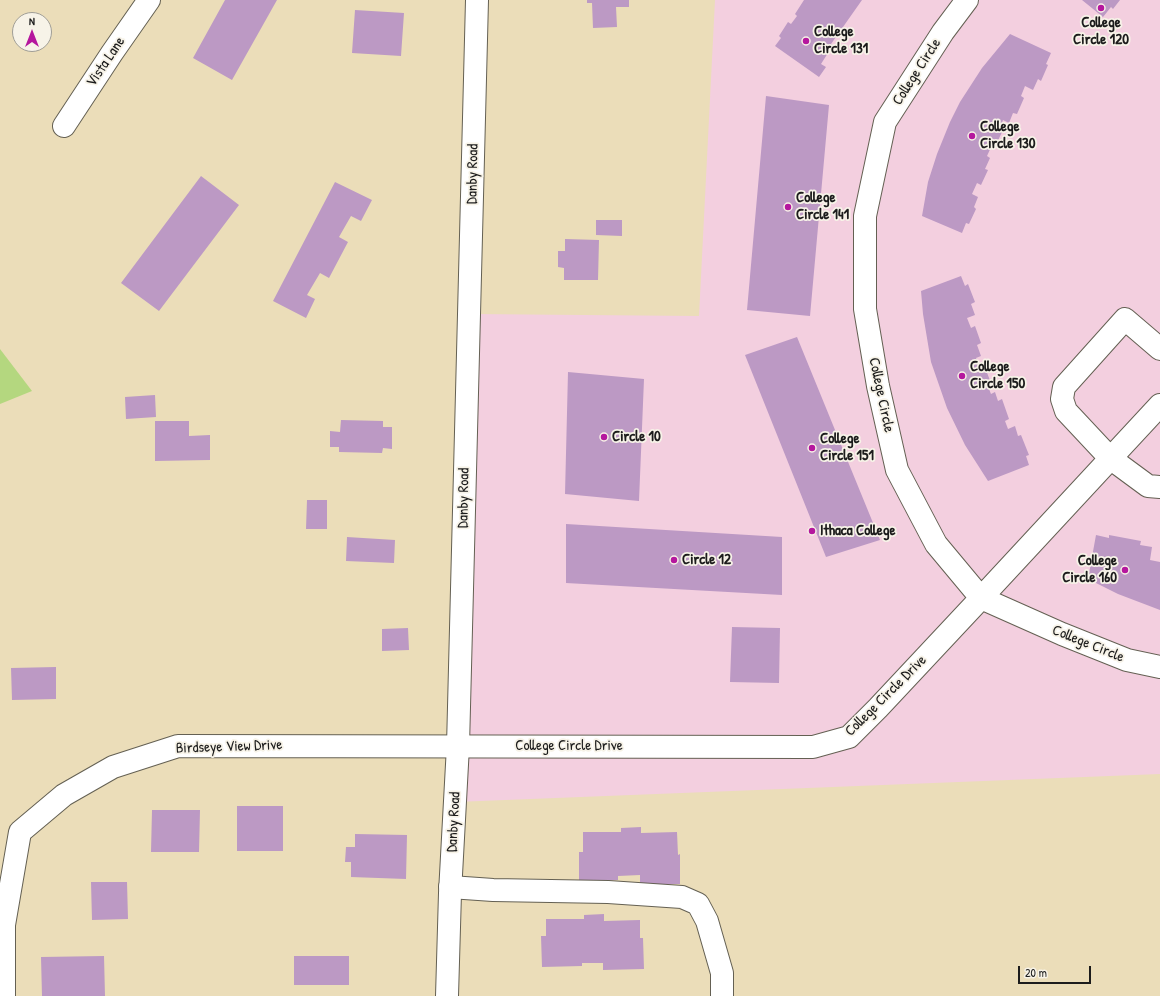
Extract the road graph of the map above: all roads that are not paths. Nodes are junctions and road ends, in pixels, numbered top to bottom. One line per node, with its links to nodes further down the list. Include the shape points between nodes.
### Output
1 (150, 0): 4 (street, Vista Lane)
2 (477, 0): 11 (street, Danby Road)
3 (967, 0): 9 (street, College Circle, via 884,122 865,216 865,309 878,386 897,470 936,544)
4 (64, 126)
5 (1160, 349): 7 (street, via 1125,319 1064,387 1062,399 1066,411)
6 (1160, 405): 7 (street, College Circle Drive)
7 (1110, 458): 8 (street, via 1148,486); 9 (street, College Circle Drive)
8 (1160, 487)
9 (981, 598): 10 (street, College Circle, via 1127,660); 11 (street, College Circle Drive, via 849,737 814,747)
10 (1160, 667)
11 (458, 746): 12 (street, Danby Road); 13 (street, Birdseye View Drive, via 178,746 113,767 64,795 20,832 4,925)
12 (450, 887): 14 (street, Danby Road); 15 (street, via 682,897 698,904 707,921 722,973)
13 (4, 996)
14 (447, 996)
15 (722, 996)

